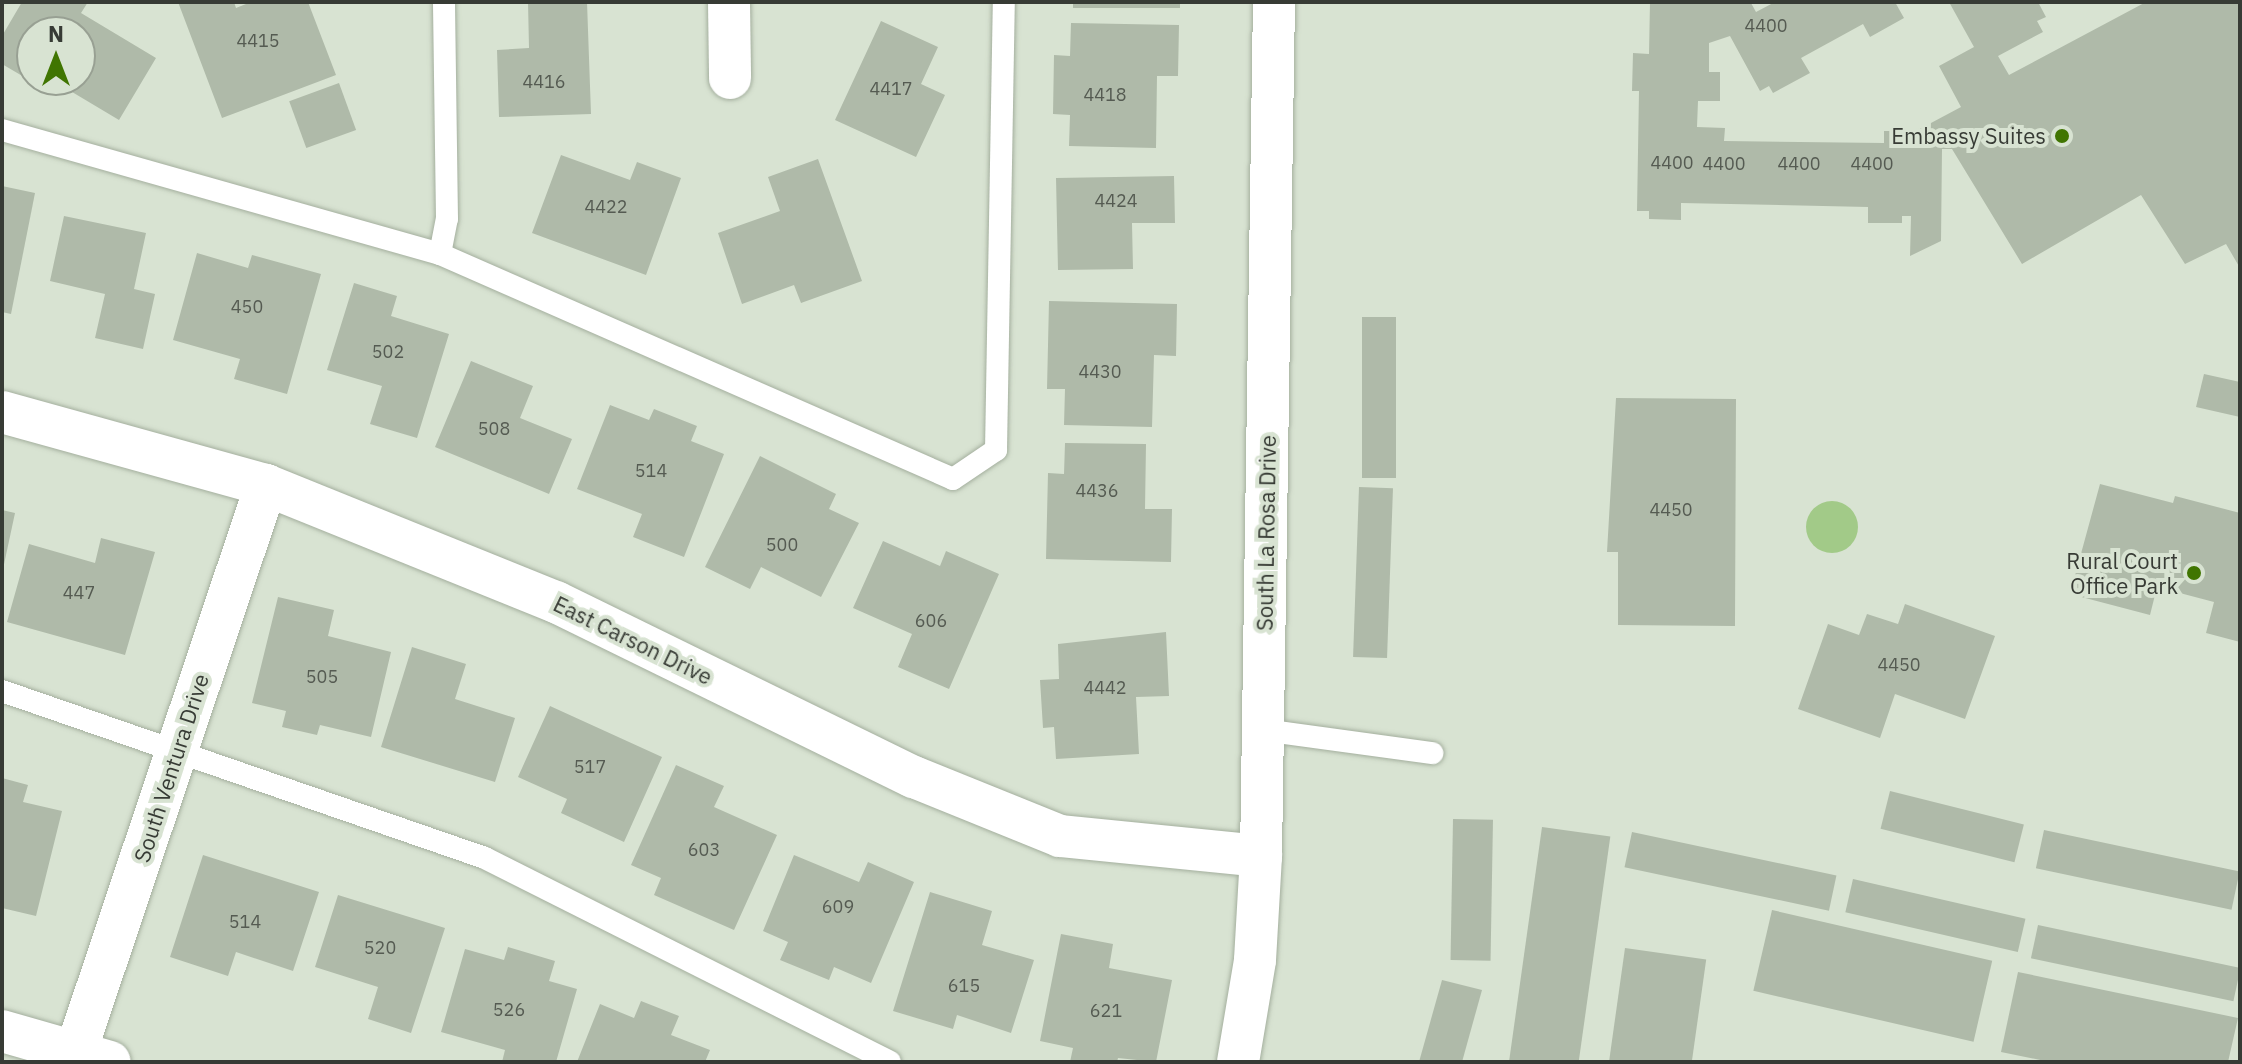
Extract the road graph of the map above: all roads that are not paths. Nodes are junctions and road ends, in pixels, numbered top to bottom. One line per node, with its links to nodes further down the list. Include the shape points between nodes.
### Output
1 (444, 2): 7 (lane, via 447,219)
2 (729, 2): 5 (street)
3 (1004, 2): 7 (lane, via 996,450 953,479)
4 (1274, 2): 11 (street, South La Rosa Drive)
5 (730, 78)
6 (2, 130): 7 (lane)
7 (440, 254)
8 (2, 412): 9 (street, East Carson Drive)
9 (266, 485): 12 (street, South Ventura Drive); 14 (street, East Carson Drive, via 556,602 914,777 1060,836)
10 (2, 691): 12 (lane)
11 (1263, 730): 13 (lane); 14 (street, South La Rosa Drive)
12 (176, 751): 16 (street, South Ventura Drive); 17 (lane, via 485,858)
13 (1432, 753)
14 (1261, 856): 18 (street, South La Rosa Drive, via 1255,960)
15 (2, 1031): 16 (street)
16 (93, 1057)
17 (890, 1062)
18 (1238, 1062)

